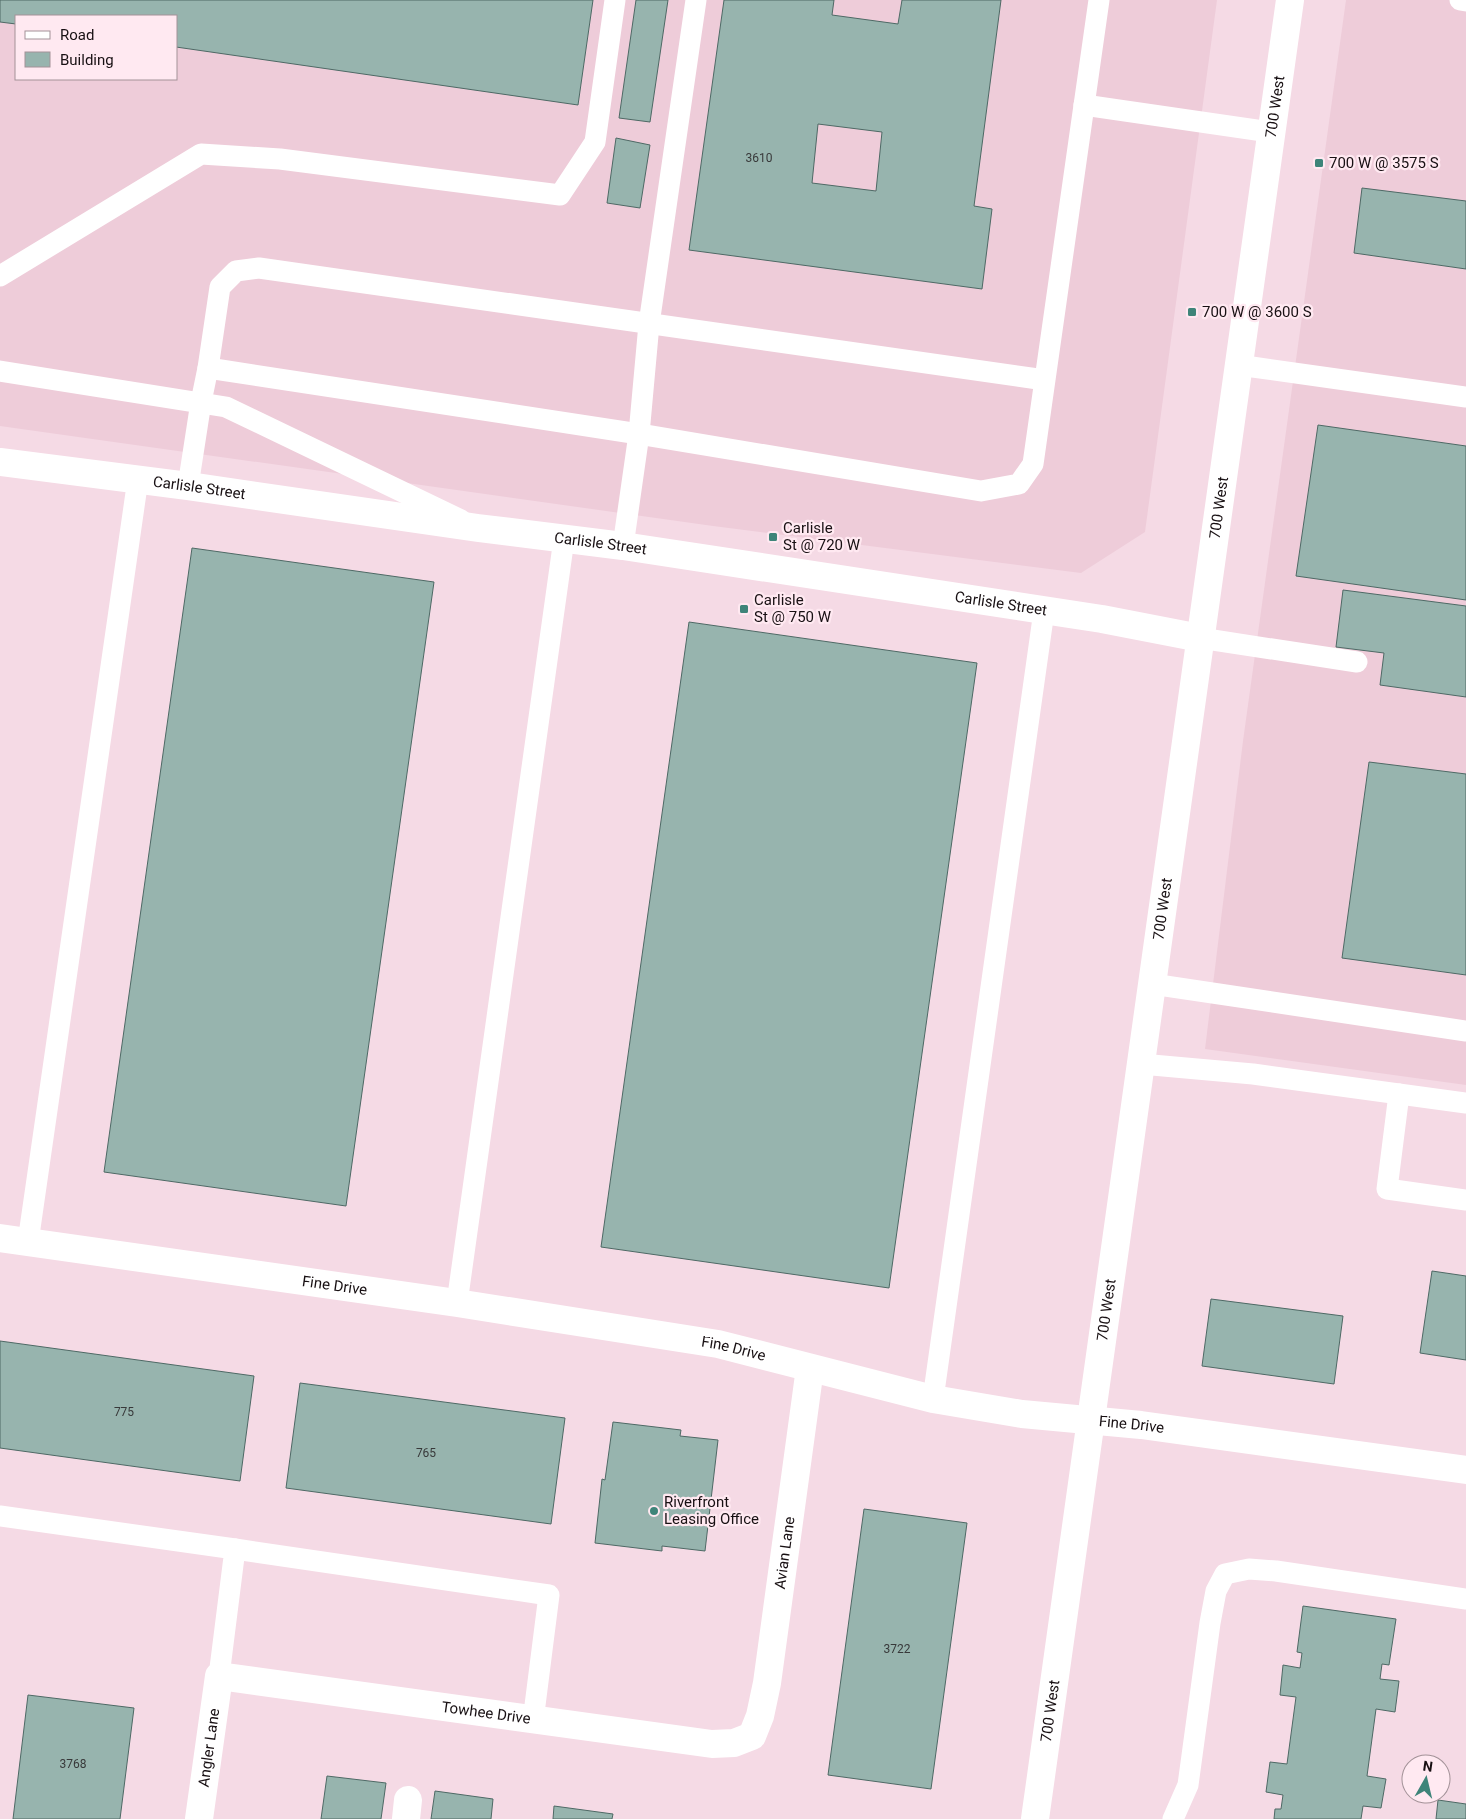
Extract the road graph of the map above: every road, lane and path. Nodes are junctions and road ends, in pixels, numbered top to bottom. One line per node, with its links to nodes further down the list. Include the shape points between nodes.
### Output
1 (614, 0): 9 (lane, via 595,142 560,195 280,160 201,154)
2 (696, 0): 10 (lane)
3 (1099, 0): 7 (lane)
4 (1290, 0): 8 (street, 700 West)
5 (1460, 0): 6 (lane)
6 (1466, 1)
7 (1084, 105): 8 (lane); 14 (lane)
8 (1270, 132): 11 (street, 700 West)
9 (0, 276)
10 (650, 324): 12 (lane, via 259,268 236,271 220,287); 14 (lane); 17 (lane)
11 (1238, 365): 15 (lane); 25 (street, 700 West)
12 (208, 368): 16 (lane); 17 (lane)
13 (0, 371): 16 (lane)
14 (1045, 380): 17 (lane, via 1033,464 1019,484 981,491)
15 (1466, 397)
16 (200, 402): 20 (lane); 21 (lane, via 226,407)
17 (639, 434): 23 (lane)
18 (0, 462): 19 (street, Carlisle Street)
19 (138, 479): 20 (street, Carlisle Street); 34 (lane)
20 (188, 486): 21 (street, Carlisle Street)
21 (478, 528): 22 (street, Carlisle Street)
22 (564, 539): 23 (street, Carlisle Street); 35 (lane)
23 (623, 546): 24 (street, Carlisle Street)
24 (1044, 611): 25 (street, Carlisle Street); 37 (lane)
25 (1200, 638): 26 (lane); 27 (street, 700 West)
26 (1357, 662)
27 (1152, 984): 28 (lane); 29 (street, 700 West)
28 (1466, 1031)
29 (1141, 1064): 30 (lane, via 1253,1074); 38 (street, 700 West)
30 (1399, 1094): 31 (lane); 32 (lane, via 1387,1189)
31 (1466, 1103)
32 (1466, 1200)
33 (0, 1238): 34 (street, Fine Drive)
34 (28, 1242): 35 (street, Fine Drive)
35 (456, 1303): 36 (street, Fine Drive, via 718,1344)
36 (810, 1368): 37 (street, Fine Drive); 45 (street, Avian Lane, via 766,1683 760,1716)
37 (932, 1399): 38 (street, Fine Drive, via 1022,1414)
38 (1090, 1420): 39 (street, Fine Drive); 47 (street, 700 West)
39 (1466, 1470)
40 (0, 1516): 41 (lane)
41 (236, 1549): 43 (lane); 44 (lane, via 549,1594)
42 (1466, 1599): 48 (lane, via 1276,1571 1249,1569 1225,1574 1216,1591 1210,1623 1188,1785)
43 (219, 1676): 44 (street, Towhee Drive); 46 (street, Angler Lane)
44 (533, 1721): 45 (street, Towhee Drive, via 712,1744 734,1743)
45 (752, 1736)
46 (199, 1819)
47 (1035, 1819)
48 (1174, 1819)

